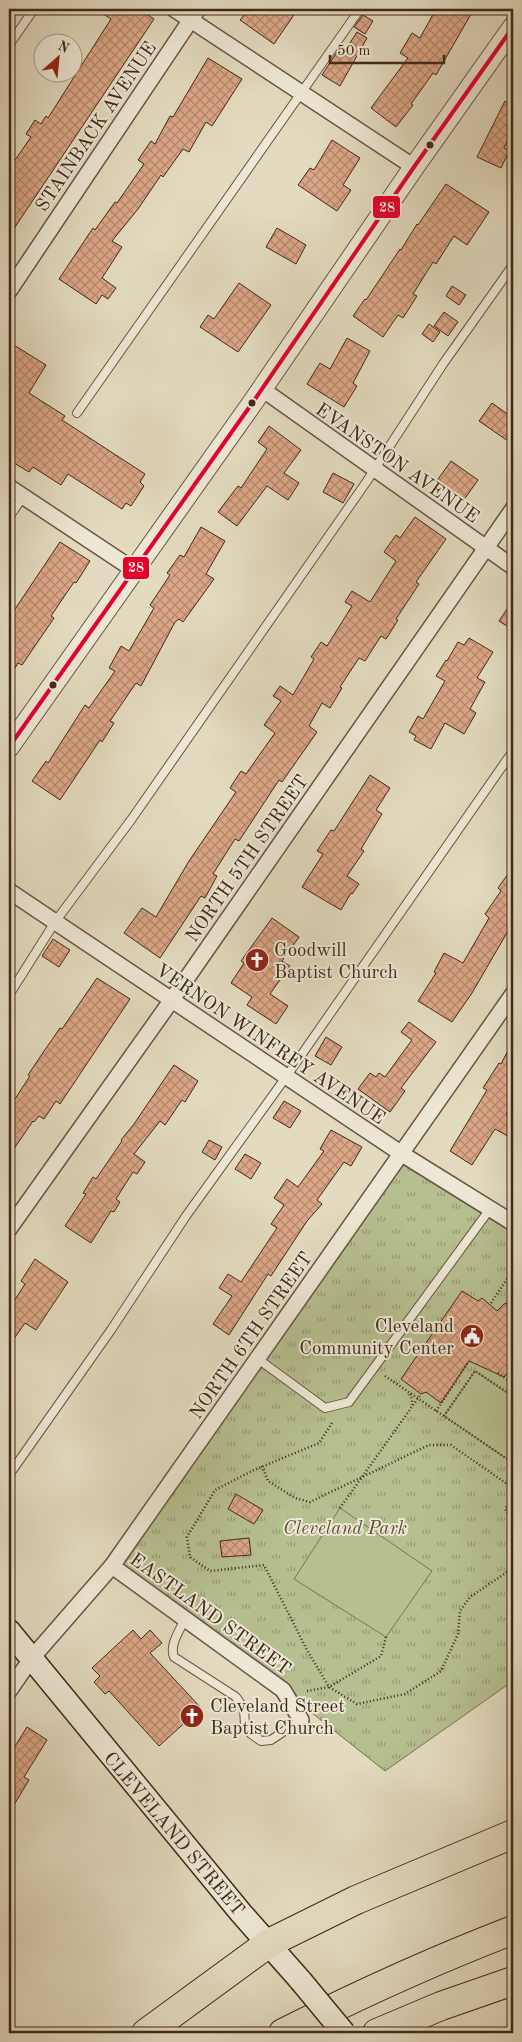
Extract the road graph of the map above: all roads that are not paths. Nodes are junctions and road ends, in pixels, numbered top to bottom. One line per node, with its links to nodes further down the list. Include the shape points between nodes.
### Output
1 (34, 9): 6 (lane)
2 (174, 9): 4 (street)
3 (360, 9): 7 (lane)
4 (194, 14): 7 (street); 10 (street, STAINBACK AVENUE)
5 (513, 27): 8 (street)
6 (9, 45)
7 (302, 93): 8 (street); 12 (lane)
8 (414, 167): 11 (street)
9 (513, 265): 13 (lane)
10 (9, 291)
11 (262, 388): 13 (street, EVANSTON AVENUE); 20 (street)
12 (77, 413)
13 (374, 470): 18 (street, EVANSTON AVENUE); 24 (lane, via 131,820)
14 (9, 488): 15 (street)
15 (23, 497): 17 (lane); 20 (street)
16 (513, 509): 18 (street, NORTH 5TH STREET)
17 (9, 517)
18 (486, 548): 19 (street, EVANSTON AVENUE); 27 (street, NORTH 5TH STREET)
19 (513, 567)
20 (134, 570): 21 (street)
21 (9, 747)
22 (513, 751): 28 (lane)
23 (9, 891): 24 (street, VERNON WINFREY AVENUE)
24 (55, 922): 26 (lane); 27 (street, VERNON WINFREY AVENUE)
25 (513, 994): 29 (street, NORTH 6TH STREET)
26 (9, 995)
27 (170, 1001): 28 (street, VERNON WINFREY AVENUE); 32 (street, NORTH 5TH STREET)
28 (286, 1077): 29 (street, VERNON WINFREY AVENUE); 34 (lane, via 186,1216)
29 (402, 1154): 30 (street, VERNON WINFREY AVENUE); 33 (street, NORTH 6TH STREET)
30 (490, 1209): 31 (street, VERNON WINFREY AVENUE); 33 (lane, via 349,1402 326,1408)
31 (513, 1223)
32 (9, 1229)
33 (258, 1359): 35 (street, NORTH 6TH STREET)
34 (9, 1475)
35 (112, 1566): 36 (street, EASTLAND STREET); 38 (street, NORTH 6TH STREET)
36 (185, 1619): 40 (street, EASTLAND STREET, via 283,1690); 40 (lane, via 173,1644 174,1657 236,1697 244,1709 245,1725 251,1734 261,1741 271,1740)
37 (9, 1631): 38 (main road, CLEVELAND STREET)
38 (31, 1659): 39 (street, NORTH 6TH STREET); 43 (main road, CLEVELAND STREET)
39 (9, 1691)
40 (301, 1720)
41 (513, 1834): 43 (highway, via 356,1900)
42 (513, 1930): 46 (highway, via 459,1951)
43 (269, 1943): 45 (highway); 47 (main road, CLEVELAND STREET, bridge)
44 (513, 1981): 48 (highway)
45 (146, 2033)
46 (283, 2033)
47 (344, 2033)
48 (377, 2033)

